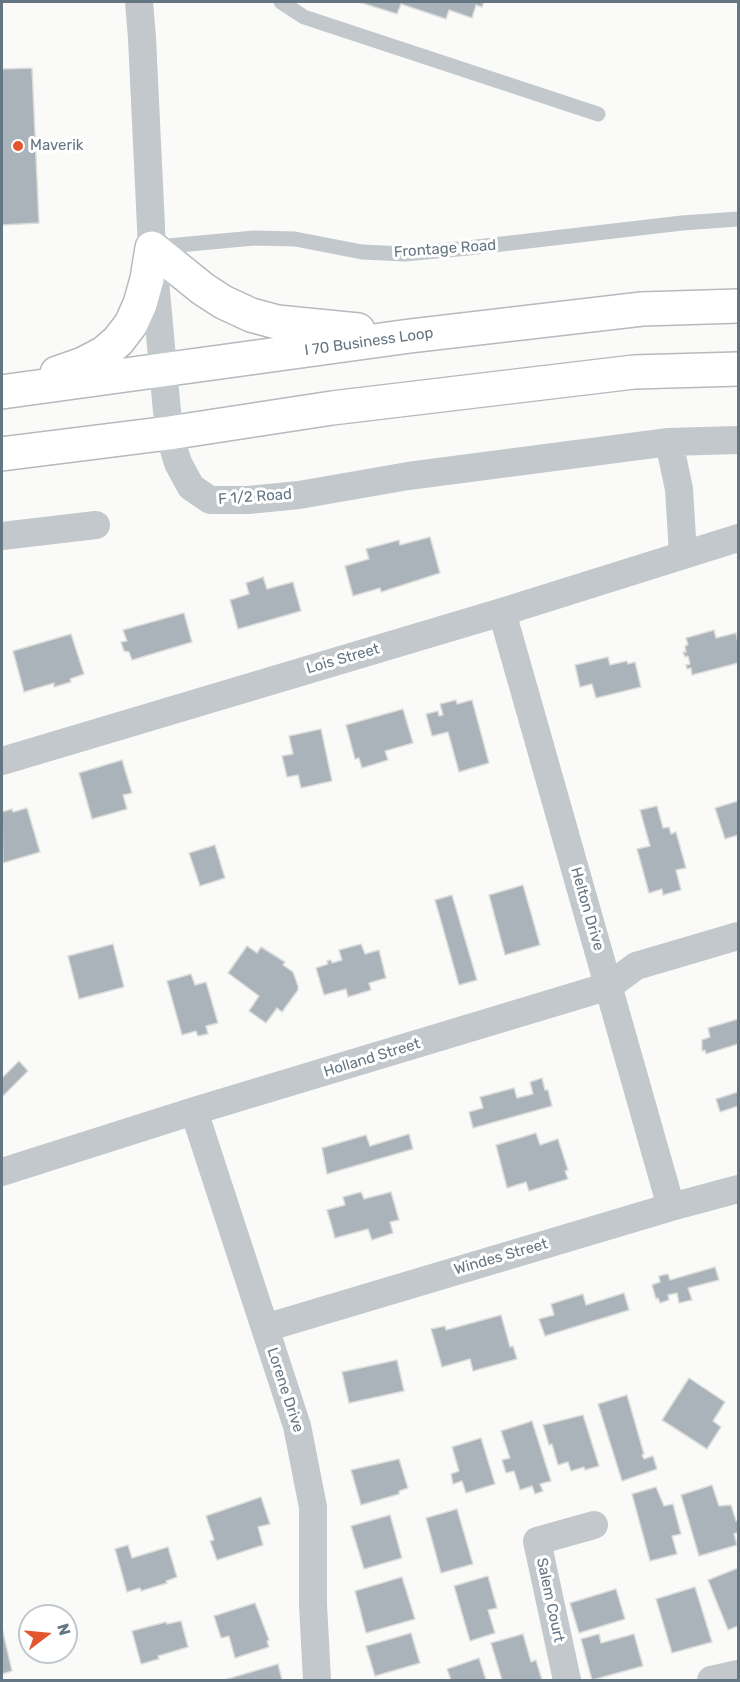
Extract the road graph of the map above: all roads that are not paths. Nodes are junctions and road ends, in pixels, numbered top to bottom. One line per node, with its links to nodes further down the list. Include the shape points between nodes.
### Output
1 (139, 2): 5 (street, F 1/2 Road)
2 (281, 2): 3 (lane, via 304,17)
3 (598, 114)
4 (738, 219): 5 (lane, Frontage Road, via 405,254 362,252 295,239 254,238)
5 (152, 248): 7 (main road, via 202,289 251,315 277,322); 8 (street, F 1/2 Road); 10 (main road, via 140,304 118,341 83,364)
6 (738, 306): 7 (main road, I 70 Business Loop, via 642,309)
7 (410, 336): 8 (main road, I 70 Business Loop)
8 (164, 369): 11 (main road, I 70 Business Loop); 12 (street, F 1/2 Road)
9 (738, 369): 12 (main road, via 634,372 344,406)
10 (2, 386)
11 (2, 392)
12 (170, 432): 14 (street, F 1/2 Road, via 178,463 191,487 210,500 299,495 408,476); 15 (main road)
13 (738, 440): 14 (street, F 1/2 Road)
14 (669, 442): 19 (street, via 679,489)
15 (2, 454)
16 (96, 525): 17 (street)
17 (2, 536)
18 (738, 538): 19 (street, Lois Street)
19 (683, 554): 20 (street, Lois Street)
20 (502, 612): 21 (street, Lois Street); 23 (street, Helton Drive)
21 (2, 761)
22 (738, 936): 23 (street, Holland Street, via 636,966)
23 (609, 986): 24 (street, Holland Street); 27 (street, Helton Drive)
24 (195, 1111): 25 (street, Holland Street); 28 (street, Lorene Drive)
25 (2, 1172)
26 (738, 1189): 27 (street, Windes Street)
27 (672, 1207): 28 (street, Windes Street)
28 (265, 1328): 31 (street, Lorene Drive, via 297,1426 313,1507)
29 (594, 1525): 32 (street, Salem Court, via 537,1541)
30 (738, 1674): 33 (street)
31 (317, 1680)
32 (567, 1680)
33 (711, 1680)

